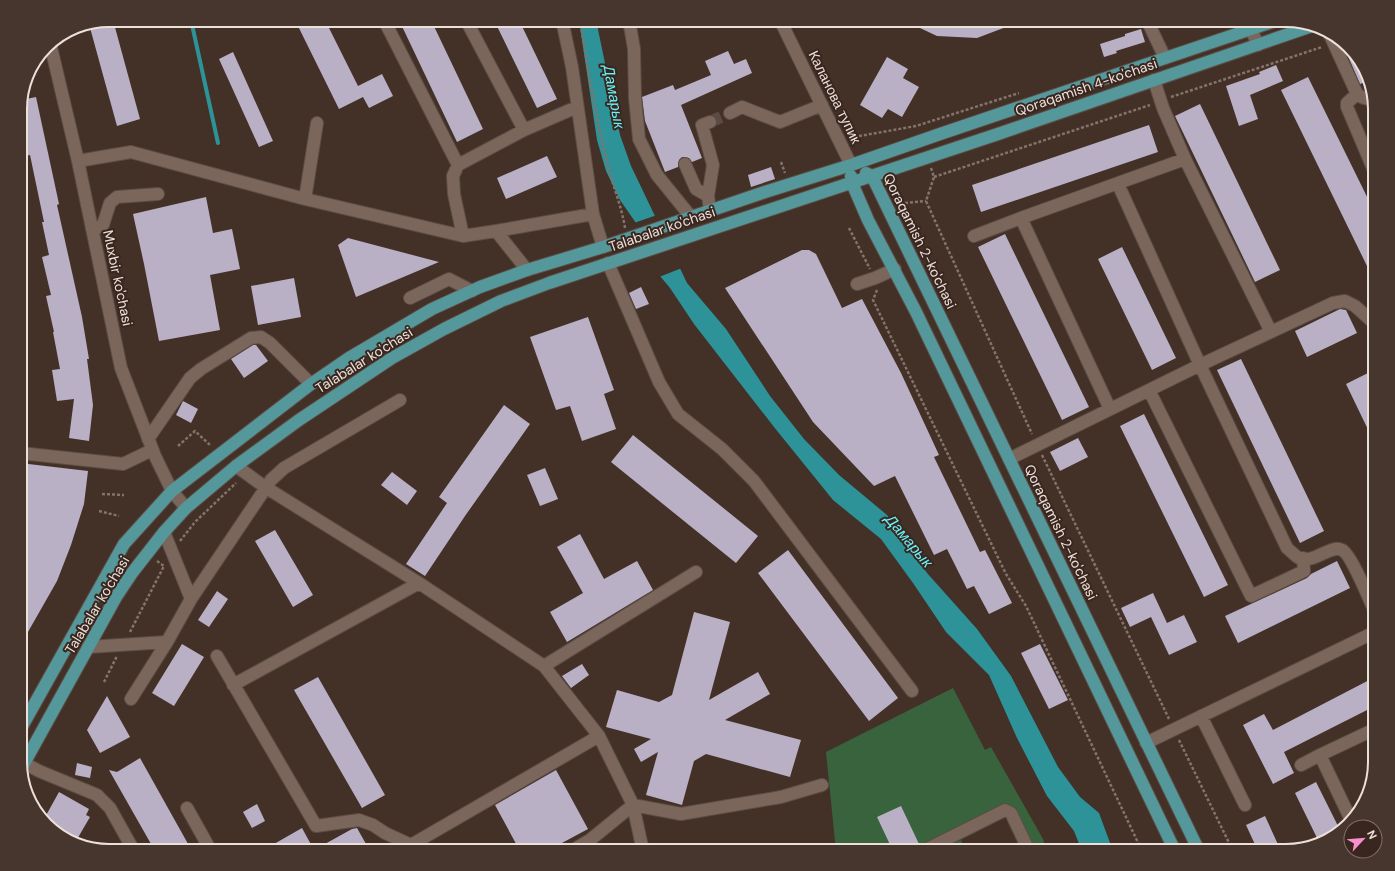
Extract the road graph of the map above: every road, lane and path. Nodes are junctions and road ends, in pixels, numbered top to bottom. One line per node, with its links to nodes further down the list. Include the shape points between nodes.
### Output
1 (388, 27): 33 (street)
2 (470, 27): 26 (street)
3 (563, 27): 22 (street)
4 (581, 27): 53 (path, via 609,170)
5 (629, 27): 48 (street, via 634,49 639,139 657,175)
6 (783, 27): 21 (street, Каланова тупик)
7 (1150, 27): 15 (street)
8 (1242, 27): 15 (main road, Qoraqamish 4-ko'chasi)
9 (1250, 27): 13 (street)
10 (1303, 29): 13 (main road, Qoraqamish 4-ko'chasi)
11 (1329, 39): 20 (path)
12 (1333, 41): 18 (street)
13 (1258, 45): 16 (main road, Qoraqamish 4-ko'chasi)
14 (52, 50): 30 (street, Muxbir ko'chasi)
15 (1165, 58): 34 (main road, Qoraqamish 4-ko'chasi)
16 (1154, 80): 20 (street); 36 (main road, Qoraqamish 4-ko'chasi)
17 (1020, 93): 27 (path, via 916,126)
18 (1357, 94): 19 (street); 28 (street, via 1347,103 1347,107)
19 (1367, 99)
20 (1161, 101): 29 (street); 38 (path)
21 (822, 105): 23 (street, via 780,122 742,107); 34 (street, Каланова тупик)
22 (577, 107): 26 (street); 47 (street)
23 (730, 113)
24 (710, 122): 42 (street, via 702,126 713,165)
25 (317, 123): 43 (street)
26 (524, 130): 33 (street)
27 (854, 137)
28 (1368, 156)
29 (1185, 160): 40 (street); 65 (street)
30 (78, 161): 43 (street, via 131,152); 51 (street, Muxbir ko'chasi)
31 (781, 162): 37 (path)
32 (685, 164): 42 (street, via 696,189)
33 (458, 165): 54 (street, via 452,176)
34 (851, 165): 36 (main road, Qoraqamish 2-ko'chasi); 39 (main road); 46 (main road, Talabalar ko'chasi)
35 (930, 166): 38 (path)
36 (872, 176): 39 (main road, Talabalar ko'chasi); 76 (main road, Qoraqamish 2-ko'chasi)
37 (786, 177)
38 (934, 177): 44 (path)
39 (852, 183): 57 (main road, Talabalar ko'chasi); 58 (main road)
40 (1118, 184): 49 (street); 66 (street)
41 (158, 194): 51 (street, via 117,197 110,203 103,225)
42 (708, 196): 46 (street)
43 (305, 198): 54 (street)
44 (926, 202): 45 (path); 72 (path)
45 (905, 203)
46 (710, 211): 48 (main road, Talabalar ko'chasi)
47 (593, 214): 52 (street); 56 (street)
48 (691, 217): 53 (main road, Talabalar ko'chasi)
49 (1021, 218): 55 (street); 70 (street)
50 (849, 228): 60 (path)
51 (92, 229): 71 (street, Muxbir ko'chasi, via 121,368)
52 (496, 231): 54 (street); 59 (street)
53 (630, 233): 56 (main road, Talabalar ko'chasi)
54 (463, 236)
55 (974, 236)
56 (603, 247): 57 (main road); 59 (main road, Talabalar ko'chasi)
57 (608, 263): 77 (main road, Talabalar ko'chasi, via 501,301 444,329 392,358); 99 (street, via 659,382 678,414 722,449 754,481)
58 (894, 269): 60 (street); 116 (main road)
59 (527, 270): 62 (main road, Talabalar ko'chasi)
60 (875, 278): 61 (street); 126 (path, via 878,286 873,300 1006,574 1026,606)
61 (857, 284)
62 (472, 291): 63 (street, via 449,279); 67 (main road, Talabalar ko'chasi, via 432,309 348,358)
63 (410, 298)
64 (1368, 318): 65 (street, via 1345,301 1333,303)
65 (1271, 332): 66 (street)
66 (1200, 365): 68 (street); 86 (street, via 1287,548 1298,558)
67 (311, 384): 71 (street, via 270,343 261,337 251,338 201,368 190,378); 79 (main road, Talabalar ko'chasi)
68 (1149, 390): 70 (street); 86 (street, via 1251,596 1304,571)
69 (400, 400): 78 (street, via 284,468)
70 (1110, 409): 72 (street)
71 (150, 445): 75 (street, via 123,464); 79 (street, Muxbir ko'chasi)
72 (1037, 445): 76 (street); 103 (path)
73 (178, 446): 74 (path, via 195,431)
74 (211, 446)
75 (27, 454)
76 (1009, 459): 106 (main road, Qoraqamish 2-ko'chasi)
77 (236, 466): 78 (street); 82 (main road, Talabalar ko'chasi)
78 (265, 487): 90 (street); 92 (street)
79 (172, 491): 82 (street, Muxbir ko'chasi); 102 (main road, Talabalar ko'chasi, via 124,544)
80 (102, 494): 81 (path)
81 (124, 495)
82 (186, 508): 85 (main road, Talabalar ko'chasi)
83 (99, 511): 84 (path)
84 (120, 516)
85 (164, 532): 92 (street); 95 (main road, Talabalar ko'chasi, via 132,573)
86 (1303, 558): 91 (street, via 1311,559 1336,549 1344,550)
87 (157, 561): 88 (path)
88 (164, 566)
89 (696, 572): 97 (street)
90 (419, 583): 97 (street); 98 (street)
91 (1368, 597)
92 (191, 599): 94 (street)
93 (1368, 635): 101 (street)
94 (167, 642): 95 (street); 100 (street)
95 (88, 647): 107 (main road, Talabalar ko'chasi)
96 (217, 656): 98 (street)
97 (544, 666): 105 (street)
98 (233, 684): 120 (street, via 316,826 359,820)
99 (912, 691)
100 (131, 699)
101 (1201, 716): 103 (street); 114 (street)
102 (27, 717)
103 (1174, 729): 106 (street); 129 (path)
104 (1368, 732): 108 (street)
105 (599, 736): 113 (street); 121 (street)
106 (1146, 743): 112 (main road, Qoraqamish 2-ko'chasi)
107 (27, 755)
108 (1320, 756): 109 (street); 117 (street)
109 (1301, 765)
110 (27, 766): 118 (street, via 97,795 110,808)
111 (822, 785): 113 (street, via 781,797 681,814)
112 (1174, 801): 116 (main road); 128 (main road, Qoraqamish 2-ko'chasi)
113 (633, 805): 122 (street); 123 (street)
114 (1245, 805)
115 (187, 808): 119 (street)
116 (1156, 810): 127 (main road)
117 (1349, 815)
118 (130, 844)
119 (207, 844)
120 (410, 844)
121 (414, 844)
122 (583, 844)
123 (641, 844)
124 (937, 844): 125 (street, via 1005,810 1010,813)
125 (1026, 844)
126 (1139, 844)
127 (1172, 844)
128 (1196, 844)
129 (1230, 844)

